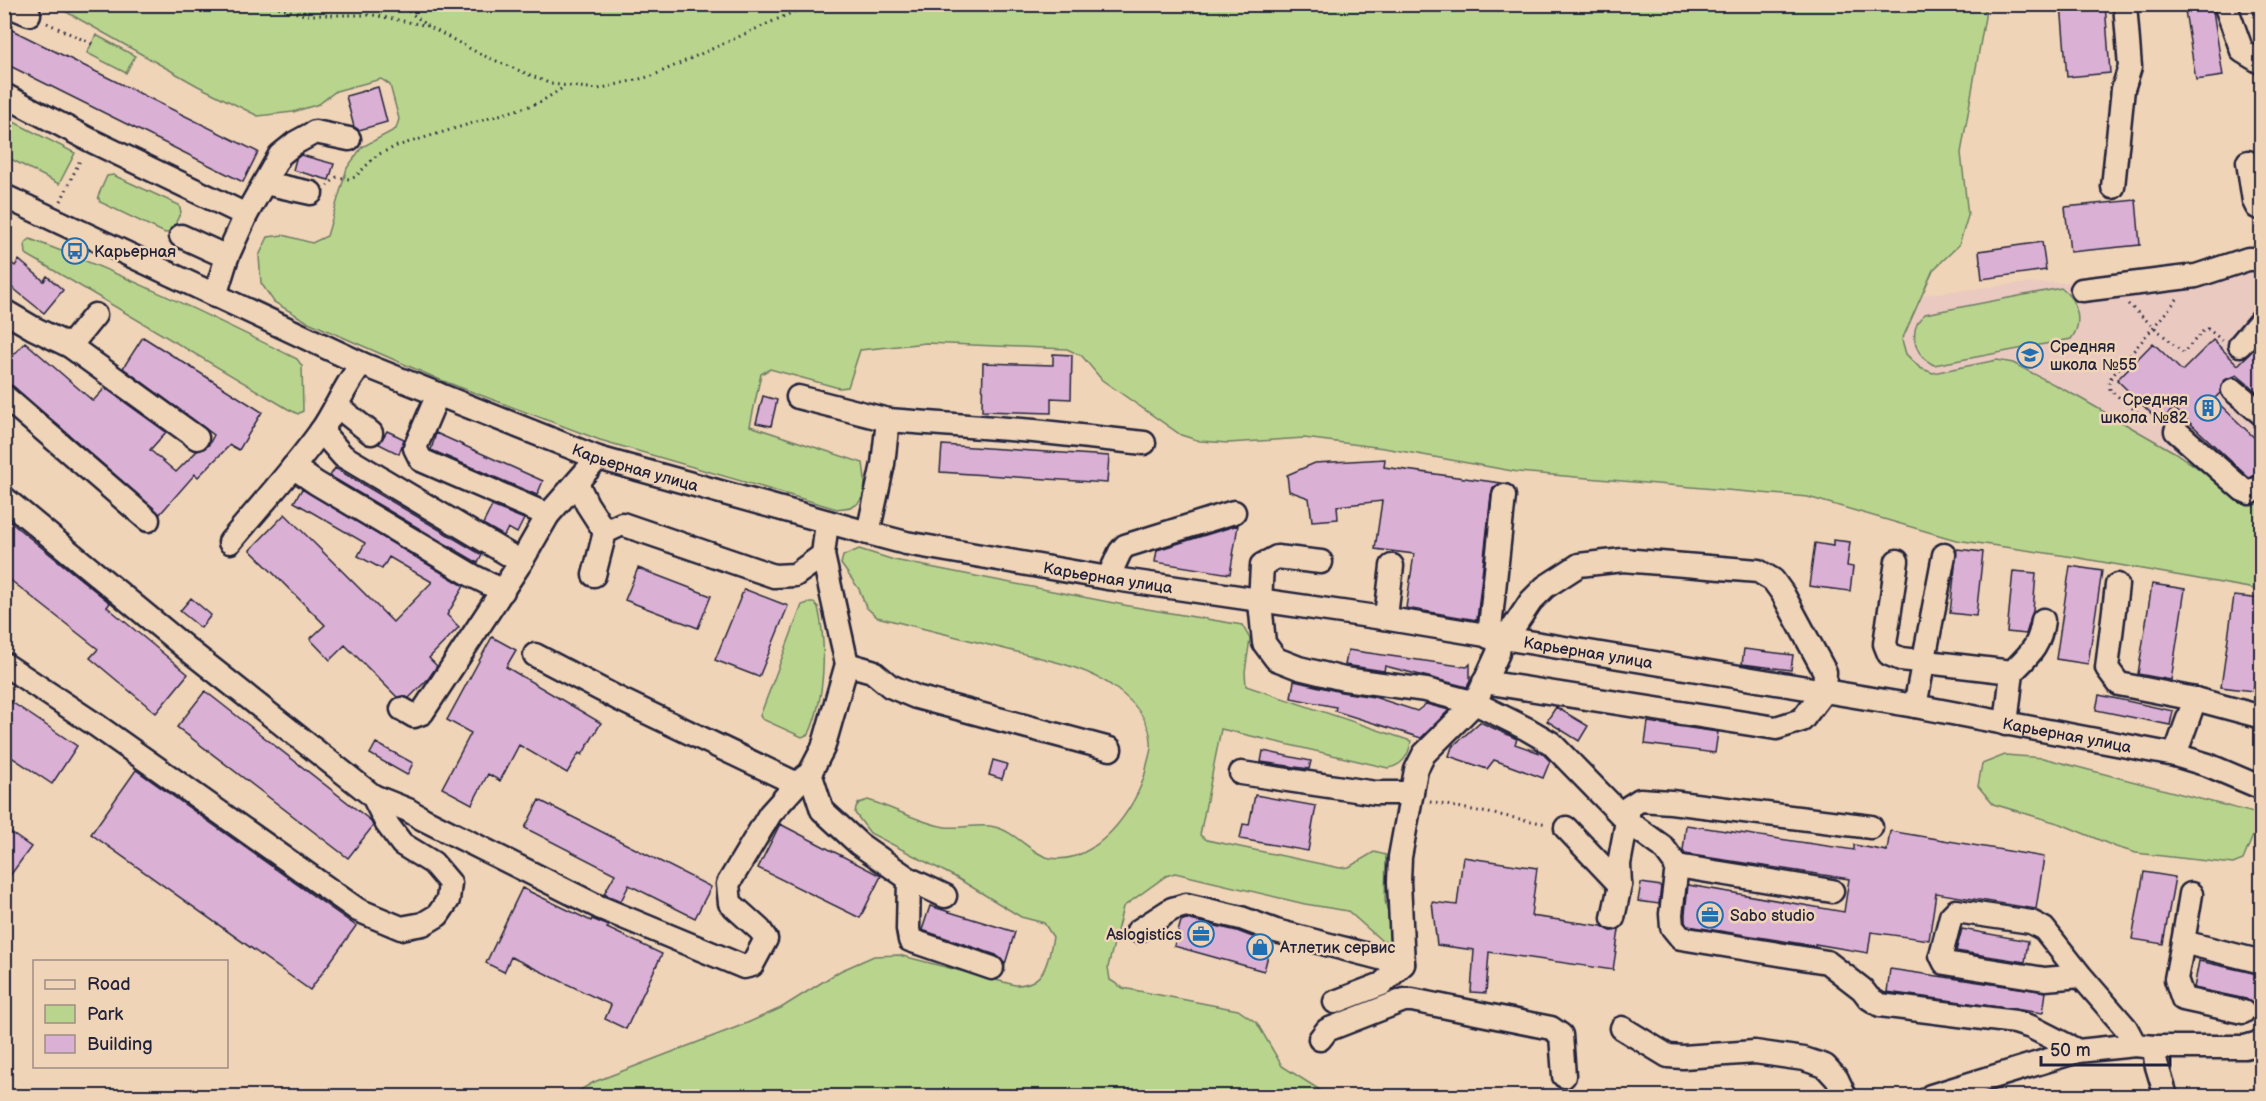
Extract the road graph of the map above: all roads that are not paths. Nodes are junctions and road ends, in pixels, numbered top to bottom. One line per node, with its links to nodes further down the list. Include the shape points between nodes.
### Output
1 (5, 4): 4 (street)
2 (2125, 4): 10 (street, via 2130,67 2123,89)
3 (2225, 4): 5 (street, via 2242,51)
4 (29, 14)
5 (2262, 63)
6 (4, 95): 14 (street)
7 (349, 139): 9 (street, via 315,132 295,142 280,155)
8 (2248, 162): 13 (street, via 2254,201)
9 (265, 183): 11 (street); 14 (street)
10 (2113, 187)
11 (311, 193)
12 (6, 199): 19 (street, Карьерная улица)
13 (2262, 208)
14 (246, 215): 16 (street)
15 (181, 236): 16 (street)
16 (227, 257): 19 (street)
17 (2262, 260): 18 (street, via 2248,259 2196,276)
18 (2082, 290)
19 (215, 296): 25 (street, Карьерная улица)
20 (4, 311): 24 (street)
21 (95, 315): 24 (street)
22 (2262, 319): 23 (street)
23 (2240, 345)
24 (70, 346): 36 (street)
25 (362, 364): 27 (street, Карьерная улица); 30 (street)
26 (2233, 390): 31 (street)
27 (438, 394): 38 (street, Карьерная улица); 45 (street, via 415,448 421,460)
28 (4, 396): 46 (street)
29 (798, 397): 32 (street)
30 (337, 406): 33 (street); 35 (street)
31 (2262, 414)
32 (888, 420): 37 (street); 49 (street)
33 (321, 431): 39 (street); 54 (street, via 343,456)
34 (2176, 431): 41 (street, via 2243,490 2250,493)
35 (371, 433)
36 (197, 438)
37 (1144, 443)
38 (598, 458): 40 (street); 47 (street, Карьерная улица)
39 (293, 467): 50 (street); 60 (street)
40 (577, 483): 45 (street); 48 (street)
41 (2262, 486)
42 (1503, 496): 64 (street)
43 (4, 498): 82 (street)
44 (1234, 512): 58 (street, via 1125,546)
45 (548, 515): 54 (street)
46 (148, 520)
47 (827, 522): 49 (street, Карьерная улица); 51 (street)
48 (605, 532): 51 (street, via 622,524 774,576 795,575); 57 (street)
49 (868, 533): 58 (street, Карьерная улица)
50 (230, 542)
51 (823, 555): 68 (street)
52 (1944, 555): 66 (street)
53 (1897, 561): 66 (street, via 1885,644 1889,654)
54 (521, 562): 60 (street)
55 (1321, 562): 61 (street, via 1276,557 1262,565)
56 (1392, 566): 62 (street)
57 (594, 575)
58 (1108, 578): 61 (street, Карьерная улица)
59 (2117, 585): 72 (street, via 2107,668 2119,684)
60 (503, 591): 74 (street, via 422,713 414,716)
61 (1260, 602): 62 (street, Карьерная улица); 71 (street, via 1264,643 1276,659 1344,679)
62 (1383, 618): 64 (street, Карьерная улица)
63 (2043, 620): 69 (street, via 2042,636 2032,653)
64 (1495, 638): 70 (street, Карьерная улица); 70 (street, via 1513,628 1545,587 1579,565 1623,560 1758,571 1773,580 1783,594 1825,672); 71 (street, via 1498,653)
65 (535, 655): 80 (street, via 619,699)
66 (1923, 661): 69 (street); 73 (street)
67 (4, 664): 82 (street, via 358,910 401,928 423,924 443,908 450,883 433,863 402,844)
68 (847, 664): 77 (street, via 872,671 890,686 916,697); 80 (street, via 823,747)
69 (2012, 672): 76 (street)
70 (1824, 691): 71 (street, via 1803,720 1776,728); 73 (street, Карьерная улица)
71 (1480, 693): 83 (street, via 1424,754); 84 (street, via 1551,743)
72 (2195, 699): 75 (street); 78 (street)
73 (1915, 706): 76 (street, Карьерная улица)
74 (402, 709)
75 (2262, 717)
76 (2006, 724): 78 (street, Карьерная улица)
77 (1110, 749)
78 (2175, 755): 81 (street, Карьерная улица)
79 (1241, 773): 83 (street)
80 (804, 778): 82 (street, via 770,814 728,884 730,903 765,939 752,965 744,967 599,907); 88 (street, via 822,810 859,844)
81 (2262, 788)
82 (373, 796)
83 (1411, 796): 97 (street, via 1400,857)
84 (1627, 821): 85 (street, via 1629,807 1640,800); 87 (street, via 1664,847); 89 (street, via 1619,864)
85 (1871, 827)
86 (1566, 828): 89 (street)
87 (1677, 866): 90 (street); 108 (street, via 1671,914 1672,927 1681,938 1827,962 1880,1005 2015,1023)
88 (909, 879): 92 (street); 98 (street, via 910,940)
89 (1620, 885): 93 (street)
90 (1832, 891)
91 (2191, 894): 95 (street)
92 (945, 896)
93 (1614, 918)
94 (1138, 931): 97 (street, via 1172,909 1186,906)
95 (2183, 942): 96 (street); 103 (street, via 2176,979 2183,999)
96 (2262, 962)
97 (1402, 964): 100 (street, via 1382,984)
98 (992, 968)
99 (2081, 976): 99 (street, via 2044,929 2031,922 1956,911 1950,916 1941,955 1946,963 2045,979); 107 (street)
100 (1367, 990): 101 (street); 102 (street)
101 (1335, 1002)
102 (1383, 1008): 105 (street, via 1327,1030); 109 (street, via 1413,999 1551,1028 1561,1035)
103 (2243, 1012)
104 (1622, 1028): 110 (street, via 1668,1056 1755,1052 1804,1059 1825,1066)
105 (1320, 1039)
106 (2262, 1042): 107 (street, via 2245,1047)
107 (2145, 1046): 108 (street); 112 (street, via 2156,1063)
108 (2078, 1051): 111 (street)
109 (1564, 1076)
110 (1845, 1096)
111 (1931, 1096)
112 (2166, 1096)

